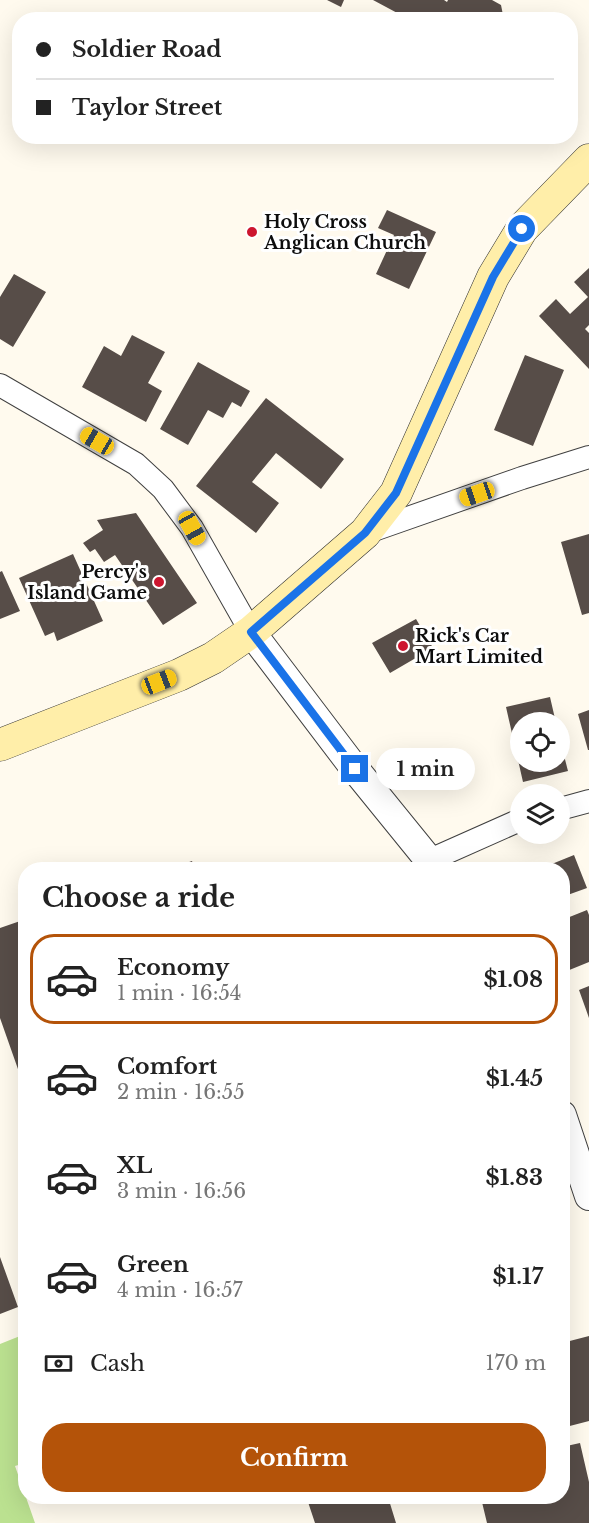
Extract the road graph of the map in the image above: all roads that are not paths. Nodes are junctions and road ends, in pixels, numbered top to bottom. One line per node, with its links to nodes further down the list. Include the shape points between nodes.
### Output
1 (589, 160): 4 (main road, via 522,229 493,277 396,493)
2 (0, 385): 5 (street, via 135,464 163,489 192,528)
3 (589, 457): 4 (street)
4 (365, 533): 5 (main road)
5 (251, 632): 6 (main road, via 179,675); 10 (street)
6 (0, 745)
7 (589, 801): 8 (street)
8 (570, 806)
9 (510, 825): 11 (street)
10 (432, 862)
11 (440, 862)
12 (570, 1139): 13 (street)
13 (589, 1196)

